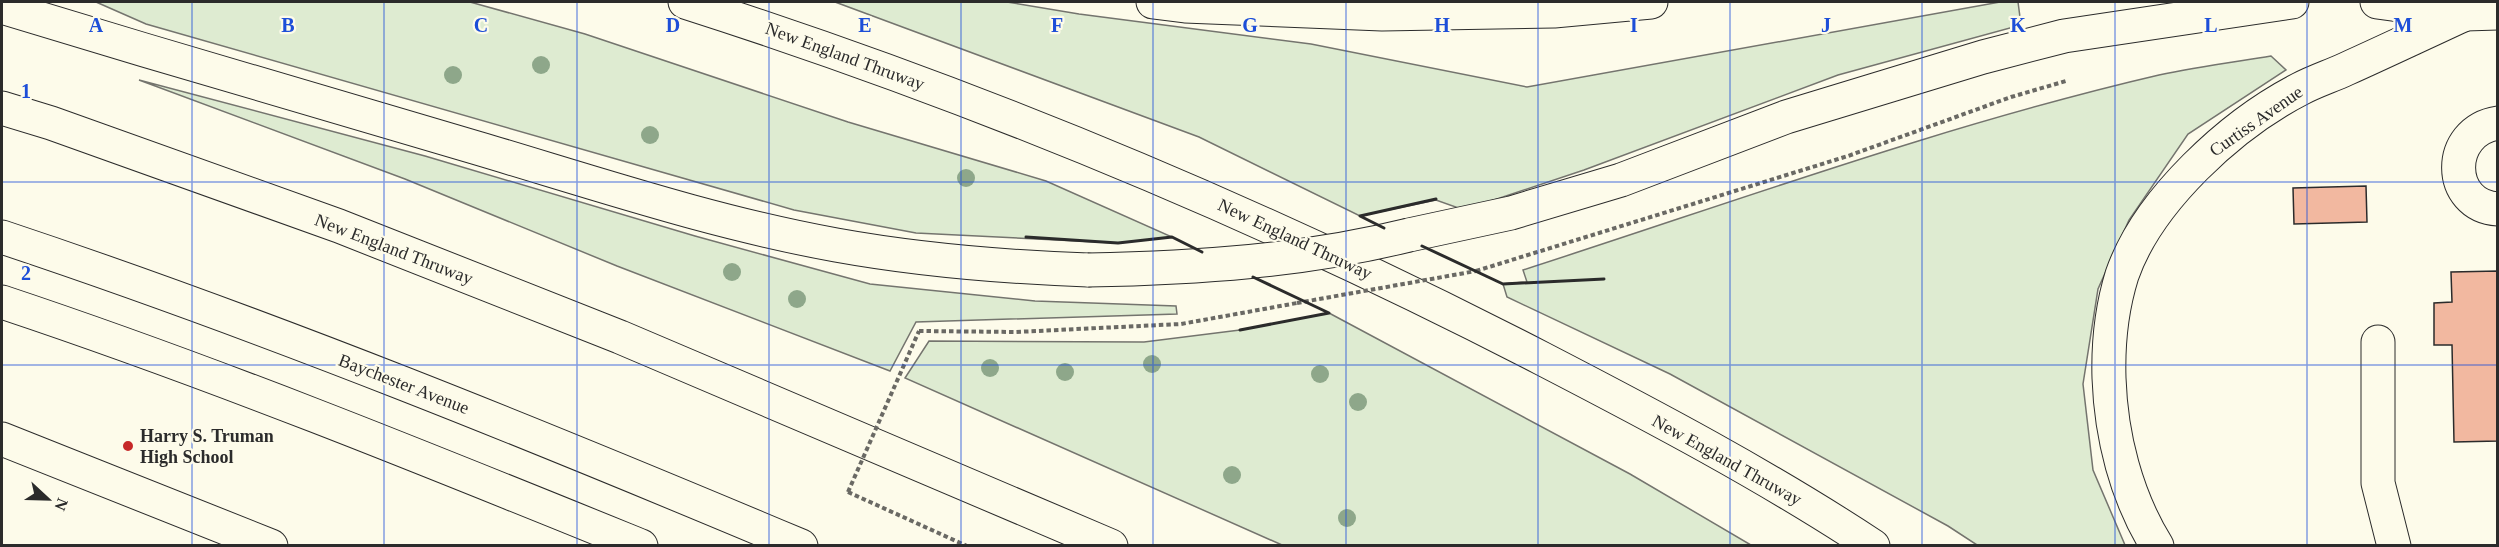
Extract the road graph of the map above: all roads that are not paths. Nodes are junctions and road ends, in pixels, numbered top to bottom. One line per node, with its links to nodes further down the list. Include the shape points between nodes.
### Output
1 (685, 2): 20 (main road, New England Thruway, via 814,44 956,97 1240,213 1579,378 1716,452)
2 (1153, 2): 3 (main road, via 1382,14 1554,11)
3 (1651, 2)
4 (2292, 2): 6 (main road, bridge, via 2064,36 1983,57 1786,117 1621,180 1511,213 1334,252 1179,269 1088,270 941,261 835,245 731,222)
5 (2377, 2): 8 (main road)
6 (2, 7)
7 (2498, 13): 8 (main road)
8 (2465, 14): 21 (main road, Curtiss Avenue, via 2300,89 2248,122 2198,162 2145,228 2122,274 2109,358 2110,392 2130,490)
9 (2, 108): 19 (main road, New England Thruway, via 339,226 620,337)
10 (2498, 123): 11 (main road, via 2469,137 2459,155 2457,170 2469,195 2480,204)
11 (2498, 208)
12 (2, 237): 18 (main road, Baychester Avenue, via 136,282 425,392)
13 (2, 302): 17 (main road, via 259,393)
14 (2378, 342): 22 (main road, via 2378,483)
15 (2, 439): 16 (main road)
16 (271, 546)
17 (641, 546)
18 (801, 546)
19 (1112, 546)
20 (1873, 546)
21 (2157, 546)
22 (2394, 546)

